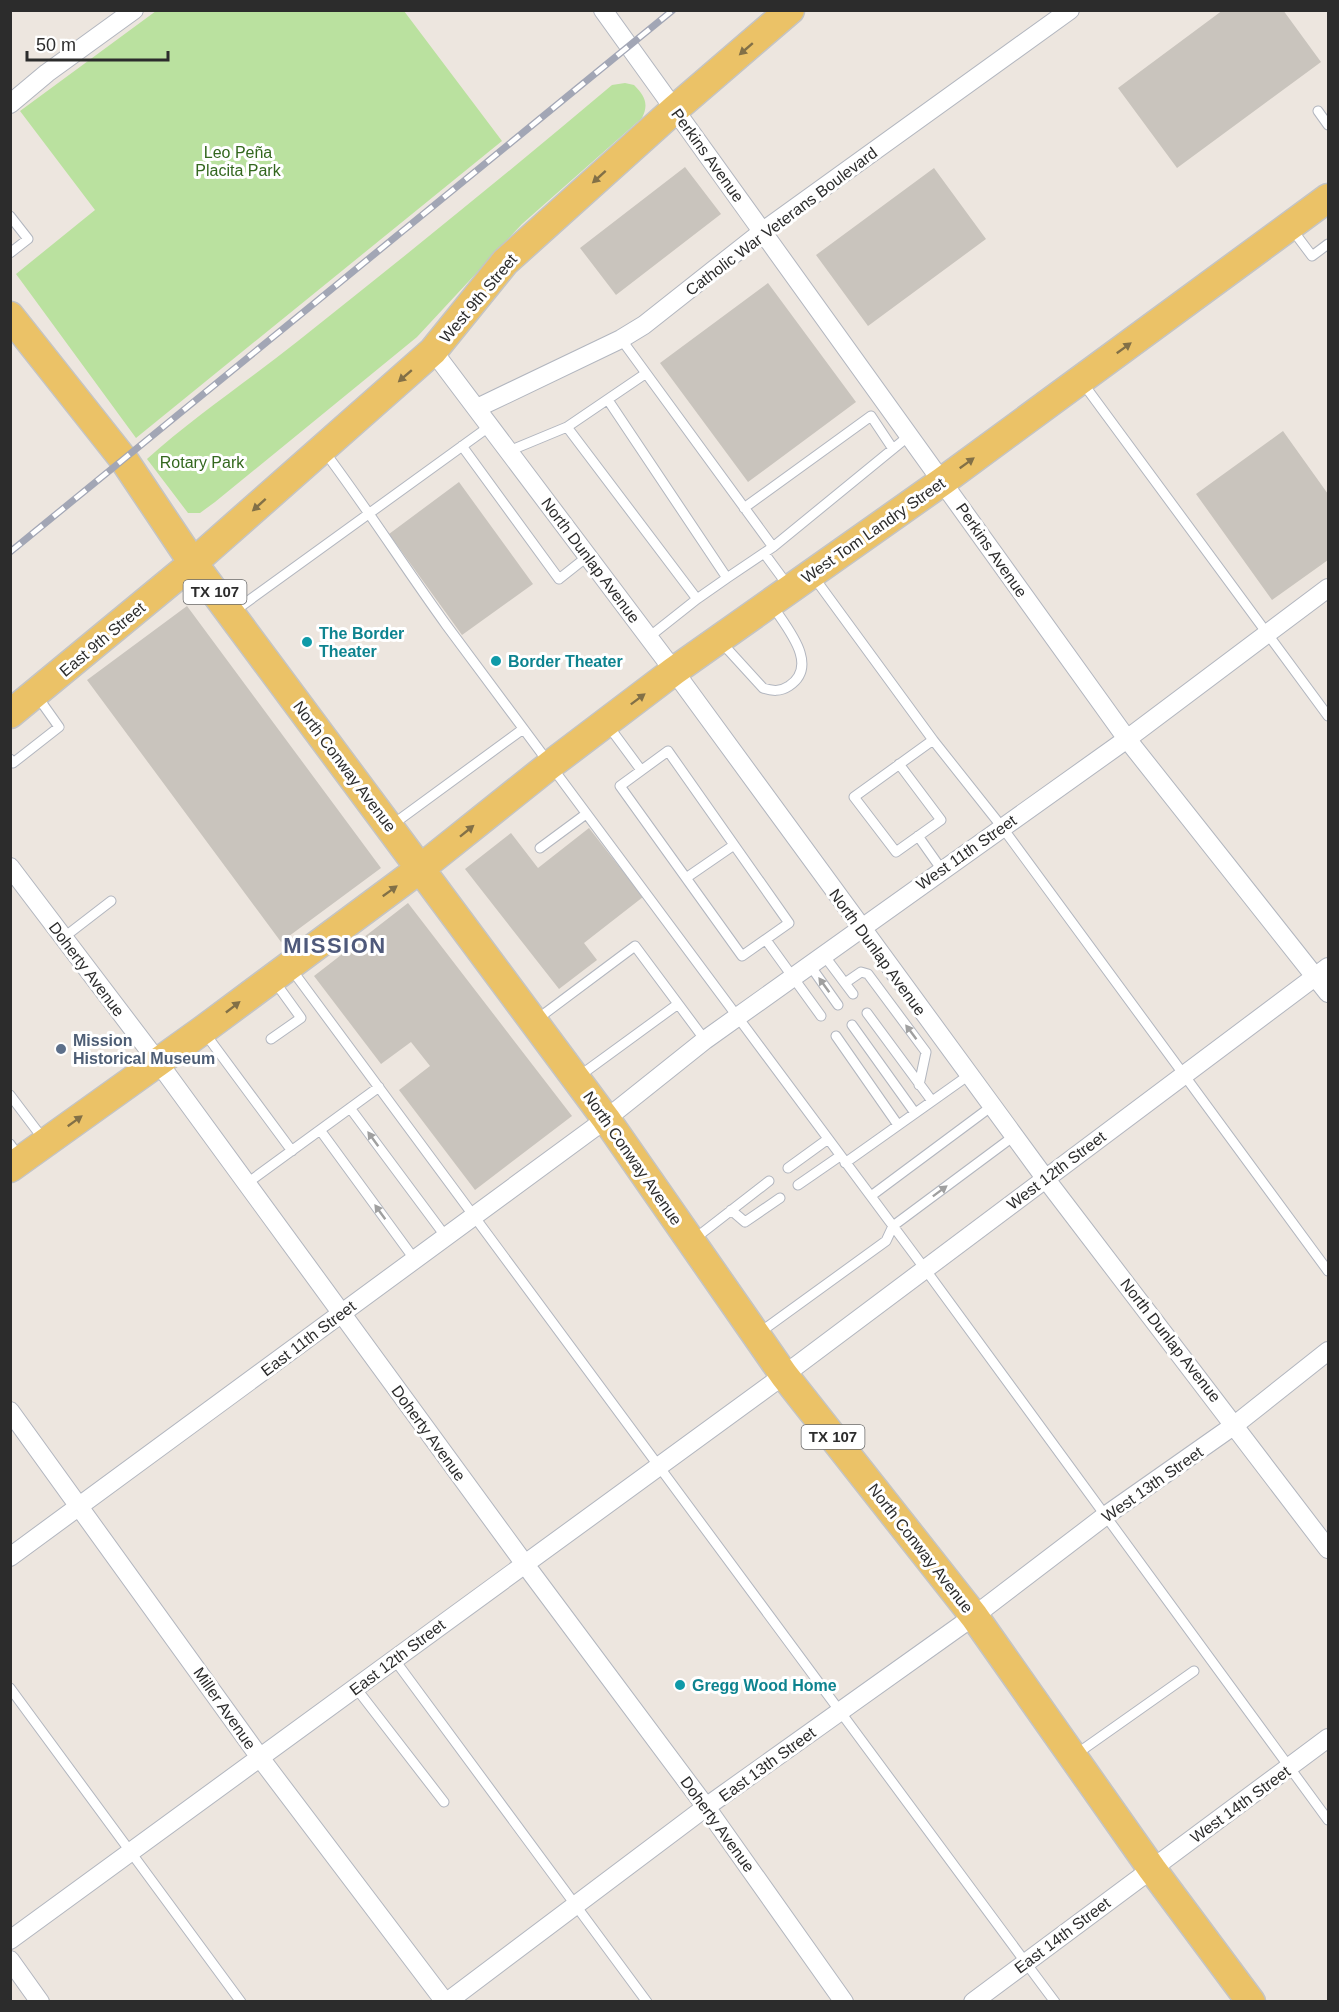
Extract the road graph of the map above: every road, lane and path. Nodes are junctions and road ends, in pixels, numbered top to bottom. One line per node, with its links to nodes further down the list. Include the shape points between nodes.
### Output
1 (134, 10): 5 (street)
2 (603, 10): 6 (street, Perkins Avenue)
3 (790, 10): 6 (main road, West 9th Street, one-way to 6)
4 (1070, 10): 12 (street, Catholic War Veterans Boulevard)
5 (10, 104)
6 (675, 109): 12 (street, Perkins Avenue); 17 (main road, West 9th Street, one-way to 17, via 505,262)
7 (1318, 111): 8 (lane)
8 (1329, 125)
9 (1329, 198): 11 (main road, West Tom Landry Street)
10 (10, 216): 14 (lane, via 28,239)
11 (1290, 226): 13 (lane, via 1312,256); 19 (main road, West Tom Landry Street, one-way to 11)
12 (763, 231): 16 (street, Catholic War Veterans Boulevard); 24 (street, Perkins Avenue)
13 (1329, 244)
14 (10, 254)
15 (10, 316): 34 (main road, North Conway Avenue / TX 107, via 124,460)
16 (621, 339): 18 (lane); 21 (street, Catholic War Veterans Boulevard)
17 (433, 351): 21 (street, North Dunlap Avenue); 26 (main road, West 9th Street, one-way to 26)
18 (645, 374): 20 (lane); 30 (lane)
19 (1080, 380): 29 (main road, West Tom Landry Street, one-way to 19); 40 (lane)
20 (608, 400): 23 (lane); 35 (lane)
21 (477, 408): 22 (street, North Dunlap Avenue)
22 (490, 426): 25 (lane); 28 (street, North Dunlap Avenue)
23 (567, 427): 28 (lane); 38 (lane)
24 (910, 435): 27 (lane); 29 (street, Perkins Avenue)
25 (462, 446): 31 (lane); 33 (lane, via 559,579)
26 (322, 449): 31 (lane); 34 (main road, West 9th Street, one-way to 34)
27 (893, 449): 30 (lane, via 871,416); 32 (lane)
28 (509, 451): 33 (street, North Dunlap Avenue)
29 (943, 481): 37 (main road, West Tom Landry Street); 49 (street, Perkins Avenue)
30 (744, 508): 32 (lane)
31 (371, 512): 39 (lane); 48 (lane, via 395,553)
32 (768, 550): 35 (lane); 37 (lane)
33 (588, 556): 41 (street, North Dunlap Avenue)
34 (194, 563): 39 (main road, North Conway Avenue / TX 107); 44 (main road, East 9th Street)
35 (727, 578): 38 (lane)
36 (1329, 588): 40 (street, West 11th Street)
37 (791, 589): 42 (main road, West Tom Landry Street); 42 (lane, via 802,655 800,672 790,686 772,691 763,688); 50 (lane)
38 (697, 598): 41 (lane)
39 (231, 614): 56 (main road, North Conway Avenue / TX 107)
40 (1268, 633): 46 (lane); 49 (street, West 11th Street)
41 (649, 638): 43 (street, North Dunlap Avenue)
42 (719, 640): 43 (main road, West Tom Landry Street)
43 (674, 671): 47 (main road, West Tom Landry Street, one-way to 43); 66 (street, North Dunlap Avenue)
44 (36, 694): 45 (main road, East 9th Street); 51 (lane, via 59,727 13,763)
45 (10, 714)
46 (1329, 716)
47 (606, 722): 53 (main road, West Tom Landry Street); 54 (lane)
48 (524, 729): 53 (lane); 56 (lane)
49 (1127, 739): 57 (street, West 11th Street); 70 (street, Perkins Avenue)
50 (933, 740): 52 (lane); 57 (lane)
51 (10, 759)
52 (899, 764): 58 (lane, via 941,820); 58 (lane, via 854,797 896,852)
53 (550, 765): 55 (lane); 62 (main road, West Tom Landry Street, one-way to 53)
54 (641, 770): 59 (lane, via 668,752); 64 (lane, via 620,786)
55 (586, 814): 60 (lane); 80 (lane)
56 (391, 826): 62 (main road, North Conway Avenue / TX 107)
57 (1002, 827): 63 (street, West 11th Street); 88 (lane)
58 (918, 836): 63 (lane)
59 (734, 845): 64 (lane); 68 (lane, via 789,923)
60 (540, 848)
61 (10, 867): 67 (street, Doherty Avenue)
62 (421, 868): 71 (main road, West Tom Landry Street, one-way to 62); 81 (main road, North Conway Avenue / TX 107)
63 (942, 870): 66 (street, West 11th Street)
64 (686, 878): 68 (lane, via 742,956)
65 (111, 901): 67 (lane)
66 (860, 928): 69 (street, West 11th Street); 89 (street, North Dunlap Avenue)
67 (63, 938): 87 (street, Doherty Avenue)
68 (766, 940): 72 (lane)
69 (816, 959): 72 (street, West 11th Street); 73 (lane); 77 (lane, one-way to 69)
70 (1322, 971): 74 (street, Perkins Avenue); 88 (street, West 12th Street)
71 (280, 972): 83 (main road, West Tom Landry Street, one-way to 71); 85 (lane, via 301,1018); 92 (lane)
72 (792, 976): 79 (lane); 80 (street, West 11th Street)
73 (845, 983): 75 (lane); 91 (lane, one-way to 73, via 926,1052 868,974 861,972)
74 (1329, 993)
75 (853, 994)
76 (678, 1004): 81 (lane, via 635,946); 86 (lane); 90 (lane)
77 (838, 1005)
78 (867, 1013): 91 (lane)
79 (821, 1016)
80 (736, 1017): 86 (street, West 11th Street); 102 (lane)
81 (535, 1022): 90 (main road, North Conway Avenue / TX 107)
82 (852, 1025): 97 (lane)
83 (203, 1030): 87 (main road, West Tom Landry Street); 104 (lane)
84 (836, 1036): 99 (lane)
85 (271, 1040)
86 (705, 1040): 98 (street, West 11th Street)
87 (158, 1062): 103 (main road, West Tom Landry Street, one-way to 87); 110 (street, Doherty Avenue)
88 (1184, 1074): 108 (street, West 12th Street); 121 (lane)
89 (969, 1075): 94 (lane); 95 (street, North Dunlap Avenue)
90 (576, 1079): 98 (main road, North Conway Avenue / TX 107)
91 (919, 1085): 94 (lane)
92 (379, 1087): 96 (lane); 115 (lane)
93 (10, 1095): 103 (lane)
94 (932, 1101): 97 (lane)
95 (992, 1106): 101 (street, North Dunlap Avenue); 112 (lane)
96 (350, 1108): 100 (lane); 117 (lane, one-way to 96)
97 (915, 1113): 99 (lane)
98 (606, 1119): 115 (street, East 11th Street); 118 (main road, North Conway Avenue / TX 107)
99 (898, 1125): 106 (lane)
100 (320, 1131): 104 (lane); 119 (lane, one-way to 100)
101 (1014, 1136): 108 (street, North Dunlap Avenue); 116 (lane, one-way to 101)
102 (828, 1139): 106 (lane); 107 (lane)
103 (46, 1142): 105 (main road, West Tom Landry Street)
104 (292, 1151): 110 (lane)
105 (14, 1157)
106 (843, 1159): 111 (lane); 112 (lane)
107 (788, 1168)
108 (1046, 1178): 120 (street, West 12th Street); 127 (street, North Dunlap Avenue)
109 (769, 1181): 114 (lane)
110 (246, 1184): 122 (street, Doherty Avenue)
111 (798, 1185)
112 (871, 1196): 116 (lane)
113 (780, 1198): 114 (lane, via 746,1222)
114 (731, 1210): 118 (lane)
115 (475, 1214): 117 (street, East 11th Street); 128 (lane)
116 (893, 1226): 120 (lane); 123 (lane, via 886,1241)
117 (446, 1237): 119 (street, East 11th Street)
118 (692, 1242): 123 (main road, North Conway Avenue / TX 107)
119 (415, 1260): 122 (street, East 11th Street)
120 (925, 1269): 125 (street, West 12th Street); 130 (lane)
121 (1329, 1271)
122 (341, 1313): 129 (street, East 11th Street); 133 (street, Doherty Avenue)
123 (757, 1335): 125 (main road, North Conway Avenue / TX 107)
124 (1329, 1351): 127 (street, West 13th Street)
125 (784, 1375): 128 (street, East 12th Street); 134 (main road, North Conway Avenue / TX 107)
126 (10, 1411): 129 (street, Miller Avenue)
127 (1236, 1424): 130 (street, West 13th Street); 131 (street, North Dunlap Avenue)
128 (658, 1466): 133 (street, East 12th Street); 139 (lane)
129 (81, 1506): 132 (street, East 11th Street); 142 (street, Miller Avenue)
130 (1105, 1516): 134 (street, West 13th Street); 143 (lane)
131 (1329, 1549)
132 (10, 1557)
133 (524, 1563): 135 (street, East 12th Street); 145 (street, Doherty Avenue)
134 (974, 1616): 139 (street, East 13th Street); 141 (main road, North Conway Avenue / TX 107)
135 (394, 1659): 138 (street, East 12th Street); 149 (lane)
136 (1194, 1671): 141 (lane)
137 (10, 1688): 147 (lane)
138 (356, 1688): 142 (street, East 12th Street); 144 (lane)
139 (839, 1712): 145 (street, East 13th Street); 152 (lane)
140 (1329, 1738): 143 (street, West 14th Street)
141 (1073, 1756): 148 (main road, North Conway Avenue / TX 107)
142 (261, 1758): 147 (street, East 12th Street); 155 (street, Miller Avenue)
143 (1290, 1767): 146 (lane); 148 (street, West 14th Street)
144 (444, 1802)
145 (706, 1807): 149 (street, East 13th Street); 157 (street, Doherty Avenue)
146 (1329, 1820)
147 (132, 1852): 150 (street, East 12th Street); 154 (lane)
148 (1152, 1869): 152 (street, East 14th Street); 160 (main road, North Conway Avenue / TX 107)
149 (575, 1906): 155 (street, East 13th Street); 156 (lane)
150 (10, 1940)
151 (10, 1960): 153 (street)
152 (1026, 1962): 158 (street, East 14th Street); 159 (lane)
153 (40, 2001)
154 (241, 2001)
155 (446, 2001)
156 (647, 2001)
157 (844, 2001)
158 (973, 2001)
159 (1055, 2001)
160 (1251, 2001)

